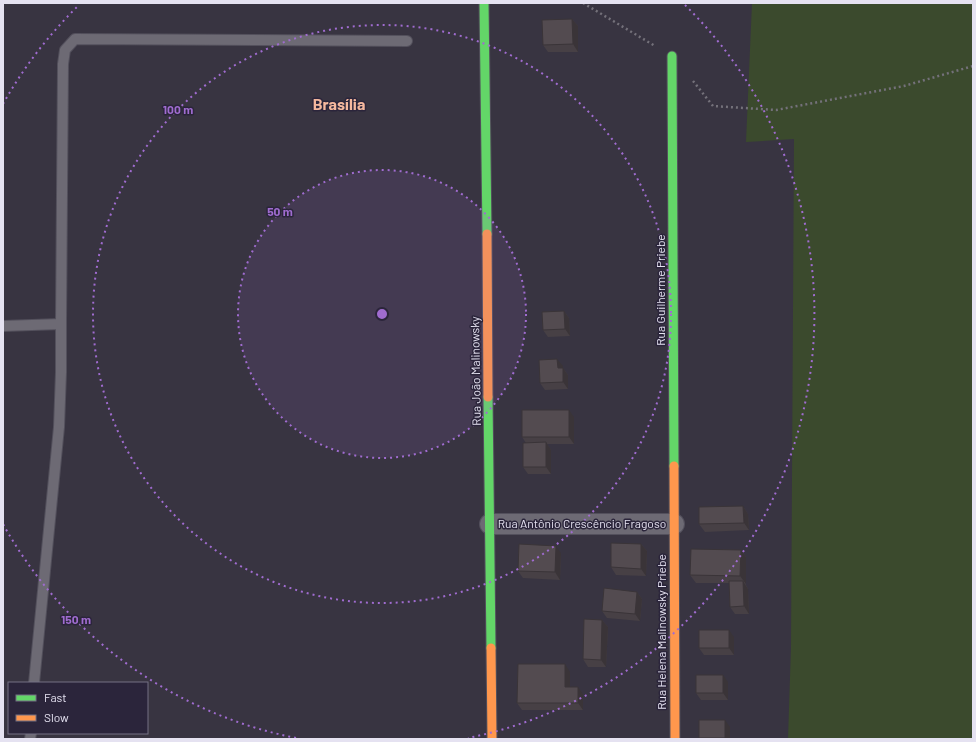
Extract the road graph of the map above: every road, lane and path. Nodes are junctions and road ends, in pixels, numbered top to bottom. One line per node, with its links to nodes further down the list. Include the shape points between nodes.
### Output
1 (484, 3): 8 (street, Rua João Malinowsky)
2 (583, 3): 4 (path)
3 (407, 41): 6 (lane, via 75,39 65,50 63,64)
4 (672, 56): 5 (path, via 714,106 776,110 904,86); 9 (street, Rua Guilherme Priebe)
5 (973, 66)
6 (61, 324): 7 (lane); 10 (lane, via 59,427)
7 (3, 326)
8 (490, 524): 9 (street, Rua Antônio Crescêncio Fragoso); 11 (street, Rua João Malinowsky)
9 (674, 524): 12 (street, Rua Helena Malinowsky Priebe)
10 (34, 682)
11 (492, 739)
12 (675, 739)

